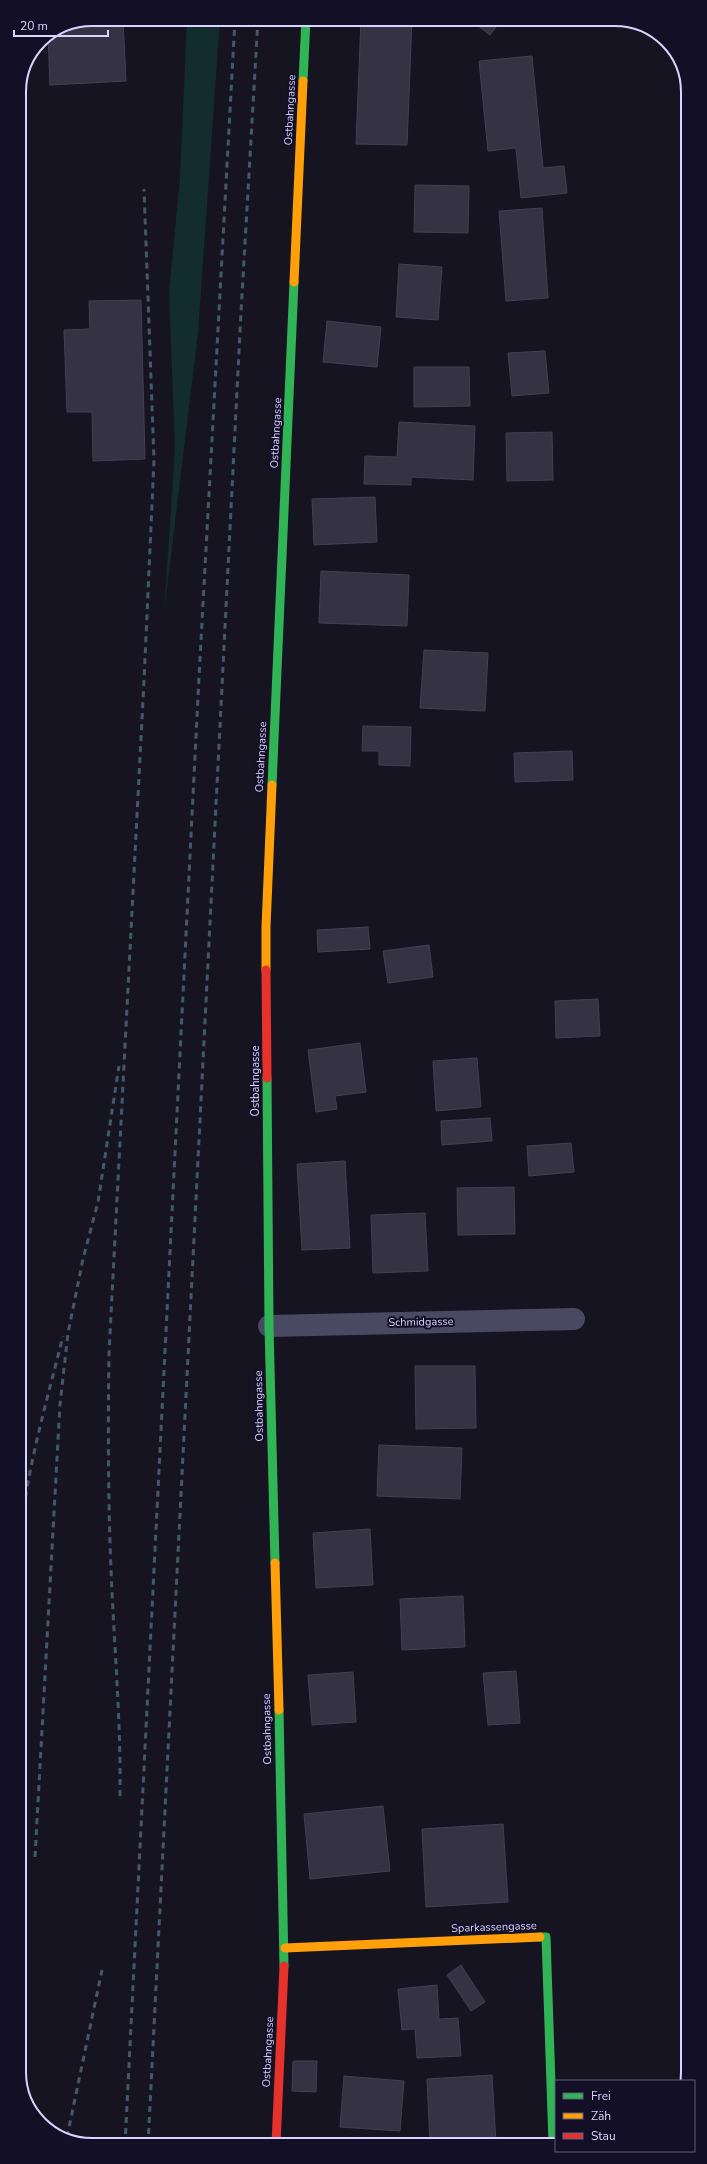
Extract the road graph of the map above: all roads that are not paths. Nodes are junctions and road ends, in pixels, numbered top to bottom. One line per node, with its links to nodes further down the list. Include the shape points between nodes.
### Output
1 (306, 26): 3 (street, Ostbahngasse, via 266,927)
2 (574, 1319): 3 (street, Schmidgasse)
3 (269, 1326): 4 (street, Ostbahngasse)
4 (285, 1948): 5 (street, Ostbahngasse); 6 (street, Sparkassengasse, via 546,1937)
5 (276, 2138)
6 (553, 2138)

